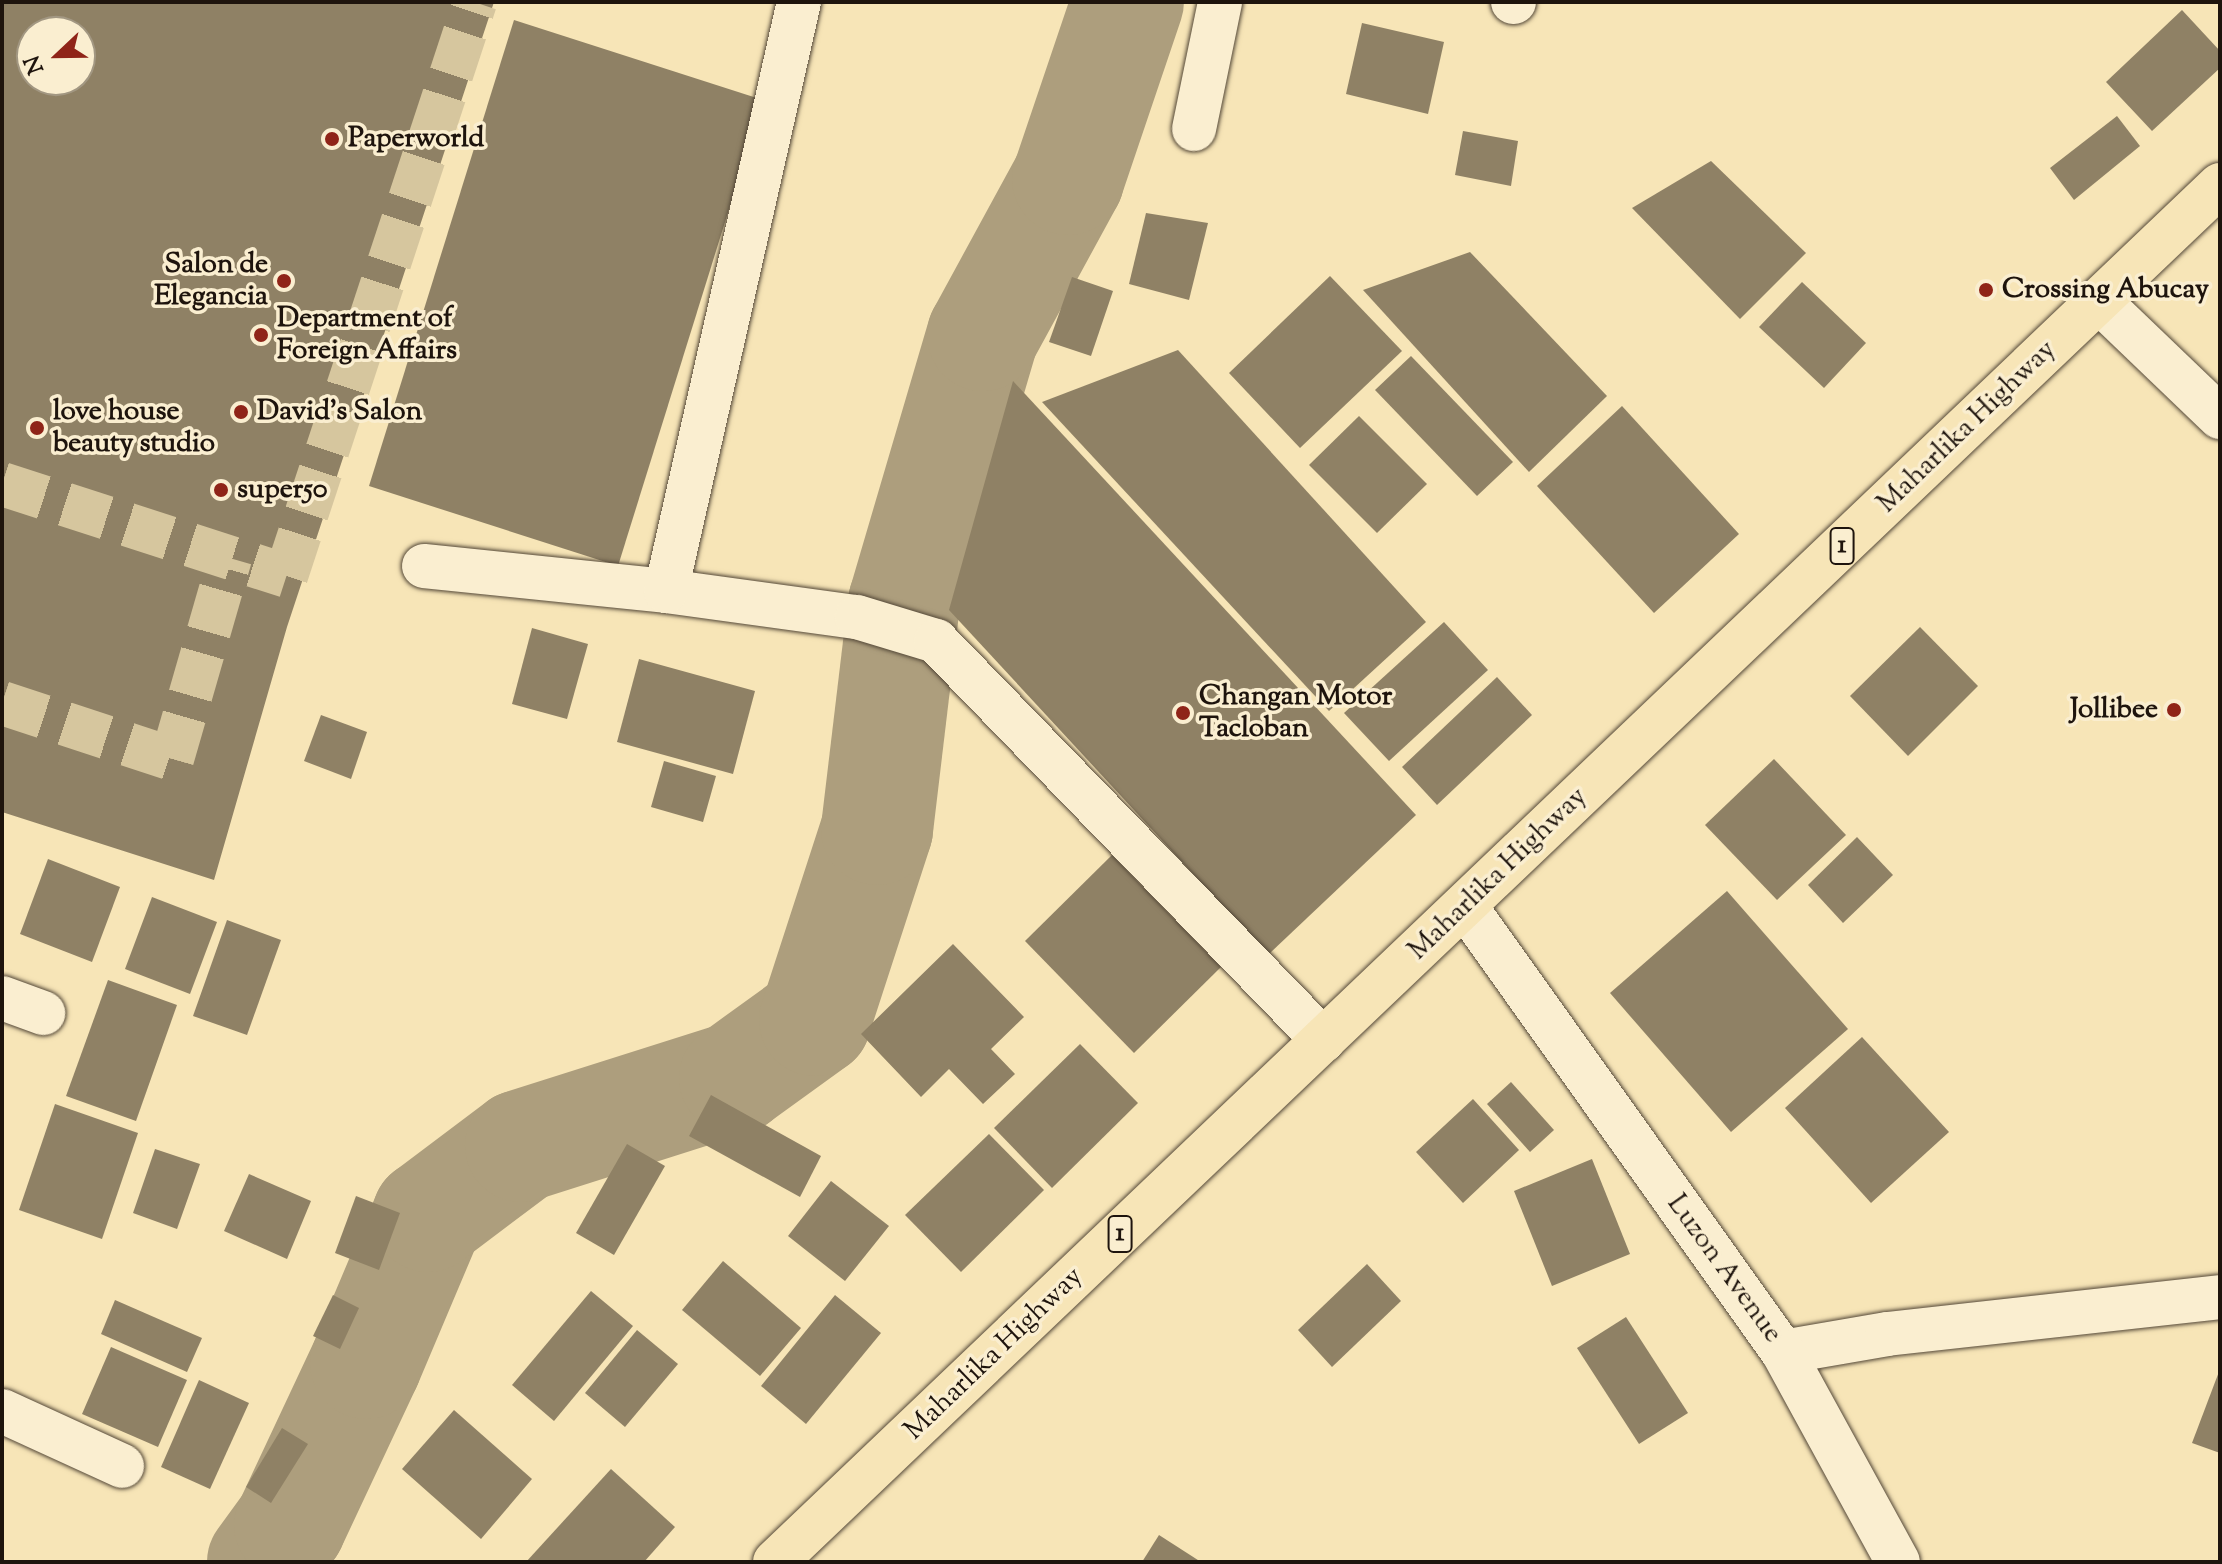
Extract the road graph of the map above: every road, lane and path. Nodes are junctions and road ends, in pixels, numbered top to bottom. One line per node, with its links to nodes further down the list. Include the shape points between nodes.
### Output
1 (799, 2): 8 (street)
2 (1220, 2): 3 (street)
3 (1194, 129)
4 (2220, 185): 5 (main road, Maharlika Highway / 1)
5 (2099, 301): 6 (street); 9 (main road, Maharlika Highway / 1)
6 (2220, 417)
7 (424, 566): 8 (street)
8 (666, 591): 12 (street, via 857,617 936,641)
9 (1465, 906): 12 (main road, Maharlika Highway / 1); 14 (street, Luzon Avenue)
10 (2, 998): 11 (street)
11 (43, 1013)
12 (1323, 1040): 17 (main road, Maharlika Highway / 1)
13 (2220, 1297): 14 (street, Luzon Avenue, via 1887,1334)
14 (1783, 1352): 18 (street)
15 (2, 1411): 16 (street)
16 (122, 1466)
17 (775, 1562)
18 (1898, 1562)

